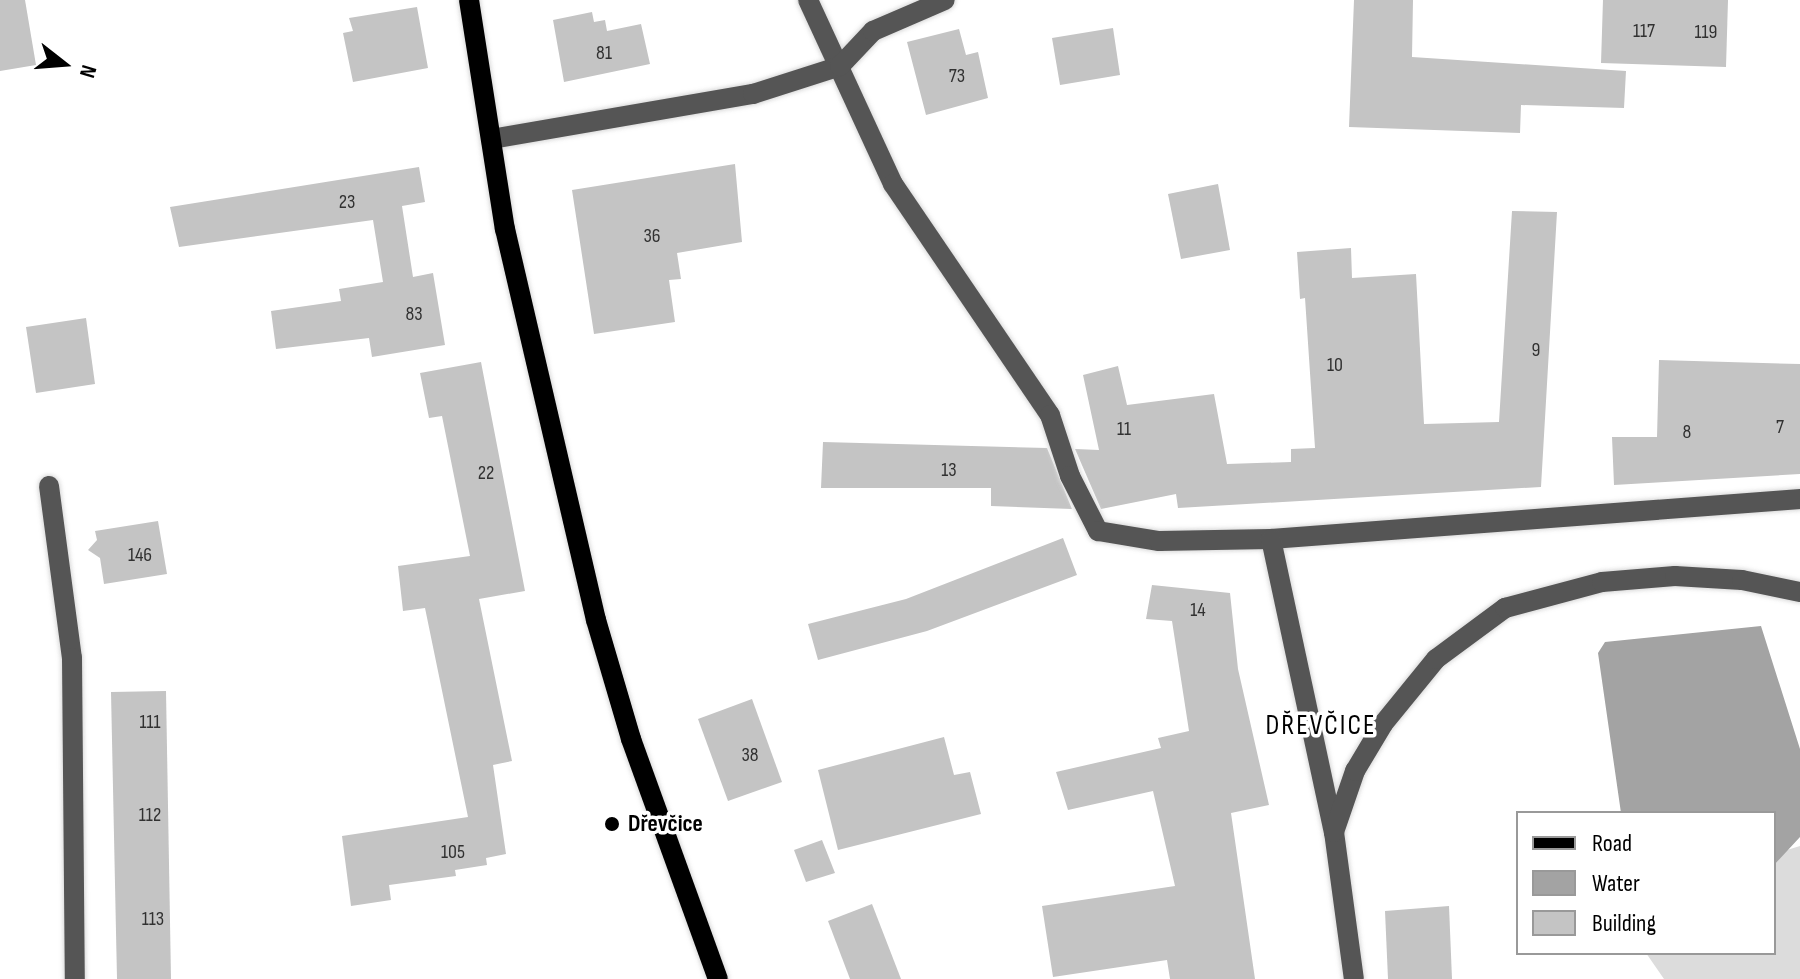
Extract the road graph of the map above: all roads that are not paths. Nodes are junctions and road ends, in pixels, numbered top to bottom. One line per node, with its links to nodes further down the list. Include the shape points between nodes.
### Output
1 (469, 0): 5 (main road)
2 (808, 0): 4 (street)
3 (945, 0): 4 (street, via 873,31)
4 (840, 66): 5 (street, via 753,94); 8 (street, via 893,184 1050,415 1070,476 1098,531 1159,541)
5 (492, 139): 12 (main road, via 505,229 596,620 631,739)
6 (49, 486): 11 (street, via 72,658)
7 (1800, 499): 8 (street)
8 (1271, 539): 10 (street)
9 (1800, 592): 10 (street, via 1742,580 1675,576 1602,582 1505,608 1436,659 1383,724 1355,771)
10 (1334, 832): 13 (street)
11 (75, 979)
12 (718, 979)
13 (1354, 979)

